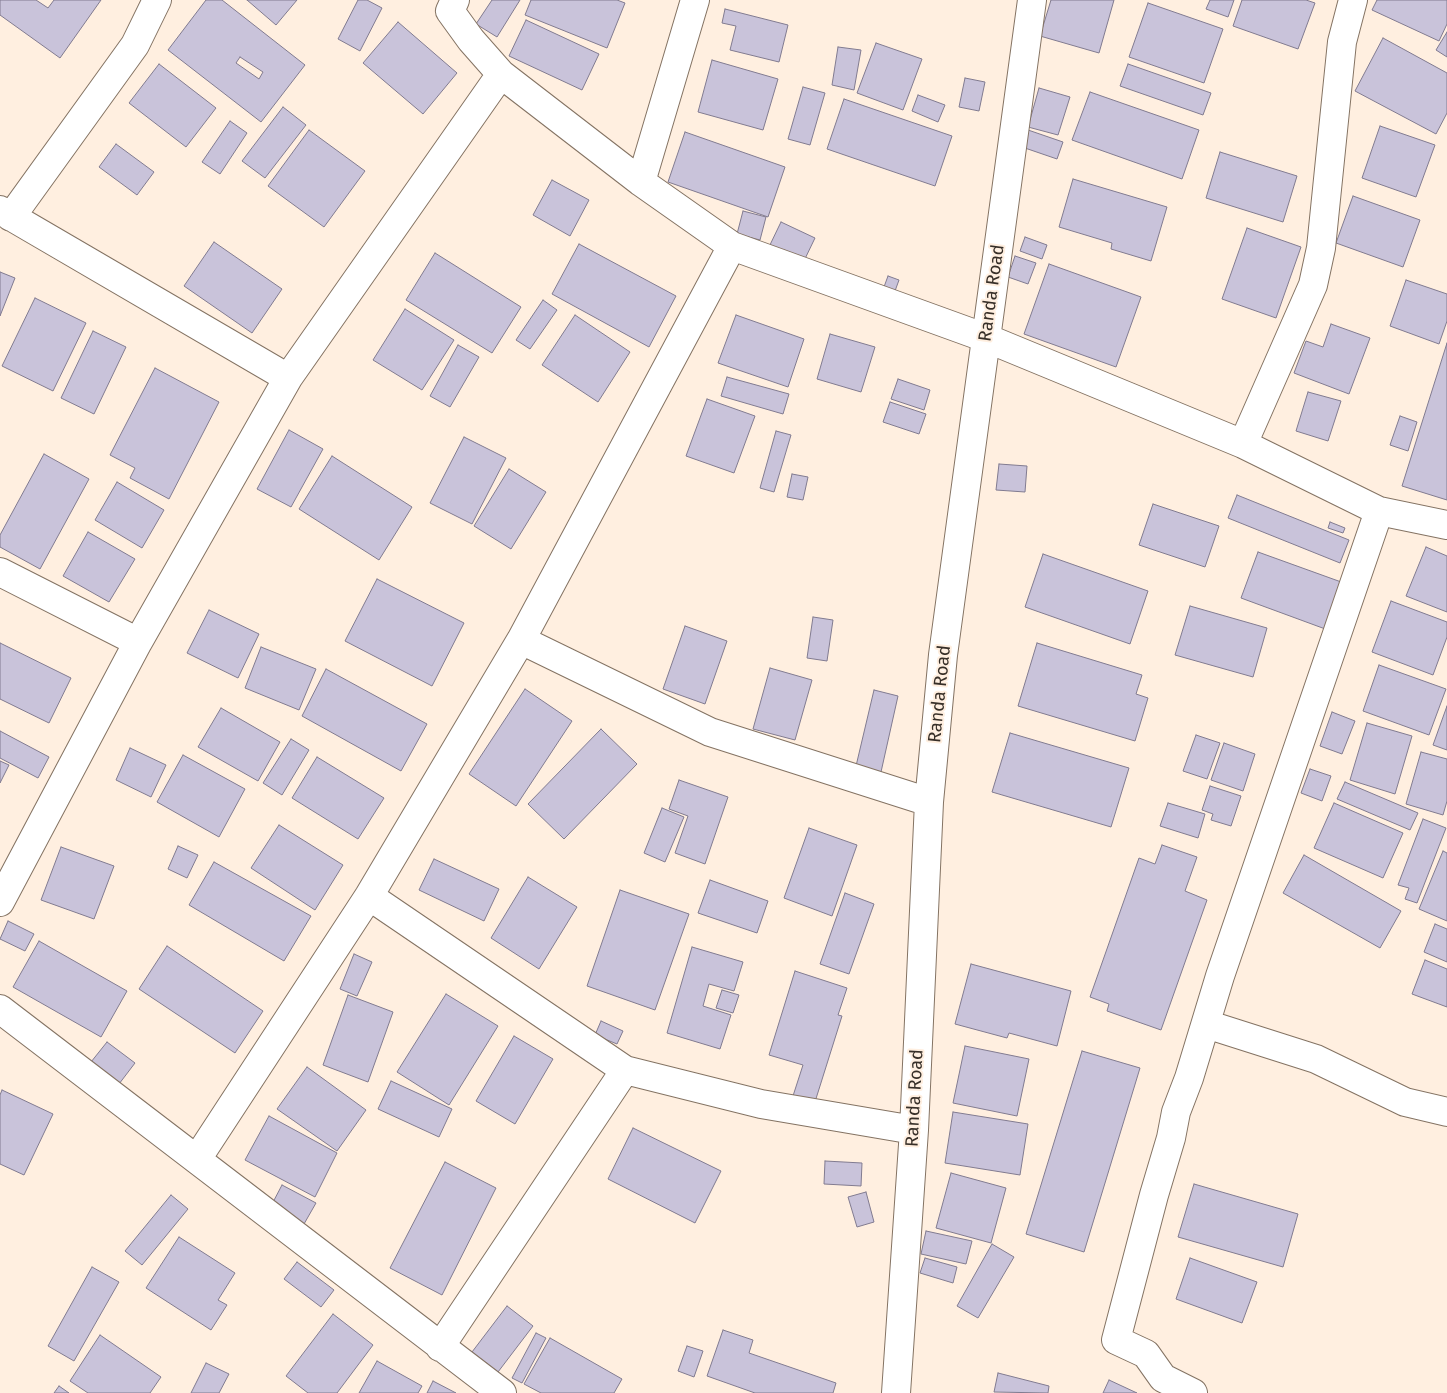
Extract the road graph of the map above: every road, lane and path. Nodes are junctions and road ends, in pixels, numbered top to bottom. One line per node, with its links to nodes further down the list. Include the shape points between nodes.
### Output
1 (157, 0): 8 (street, via 134,45)
2 (695, 0): 7 (street)
3 (1032, 0): 10 (street, Randa Road)
4 (1353, 0): 12 (street, via 1342,42 1322,248 1313,285)
5 (448, 4): 6 (street, via 471,40)
6 (500, 74): 7 (street); 11 (street)
7 (641, 182): 9 (street)
8 (6, 214): 11 (street)
9 (732, 246): 10 (street); 16 (street)
10 (986, 338): 12 (street); 18 (street, Randa Road, via 943,655)
11 (288, 378): 17 (street)
12 (1243, 444): 13 (street)
13 (1379, 511): 14 (street); 22 (street)
14 (1447, 525)
15 (0, 572): 17 (street)
16 (521, 640): 18 (street, via 710,732); 19 (street)
17 (138, 642): 20 (street)
18 (929, 802): 25 (street, Randa Road)
19 (369, 896): 23 (street); 26 (street)
20 (0, 902)
21 (0, 1009): 26 (street)
22 (1206, 1024): 24 (street, via 1316,1059 1404,1102); 30 (street, via 1176,1112 1116,1340 1146,1354 1163,1378)
23 (626, 1070): 25 (street, via 761,1104); 27 (street)
24 (1447, 1112)
25 (914, 1130): 29 (street, Randa Road)
26 (197, 1159): 27 (street)
27 (440, 1347): 28 (street)
28 (502, 1393)
29 (896, 1393)
30 (1193, 1393)

